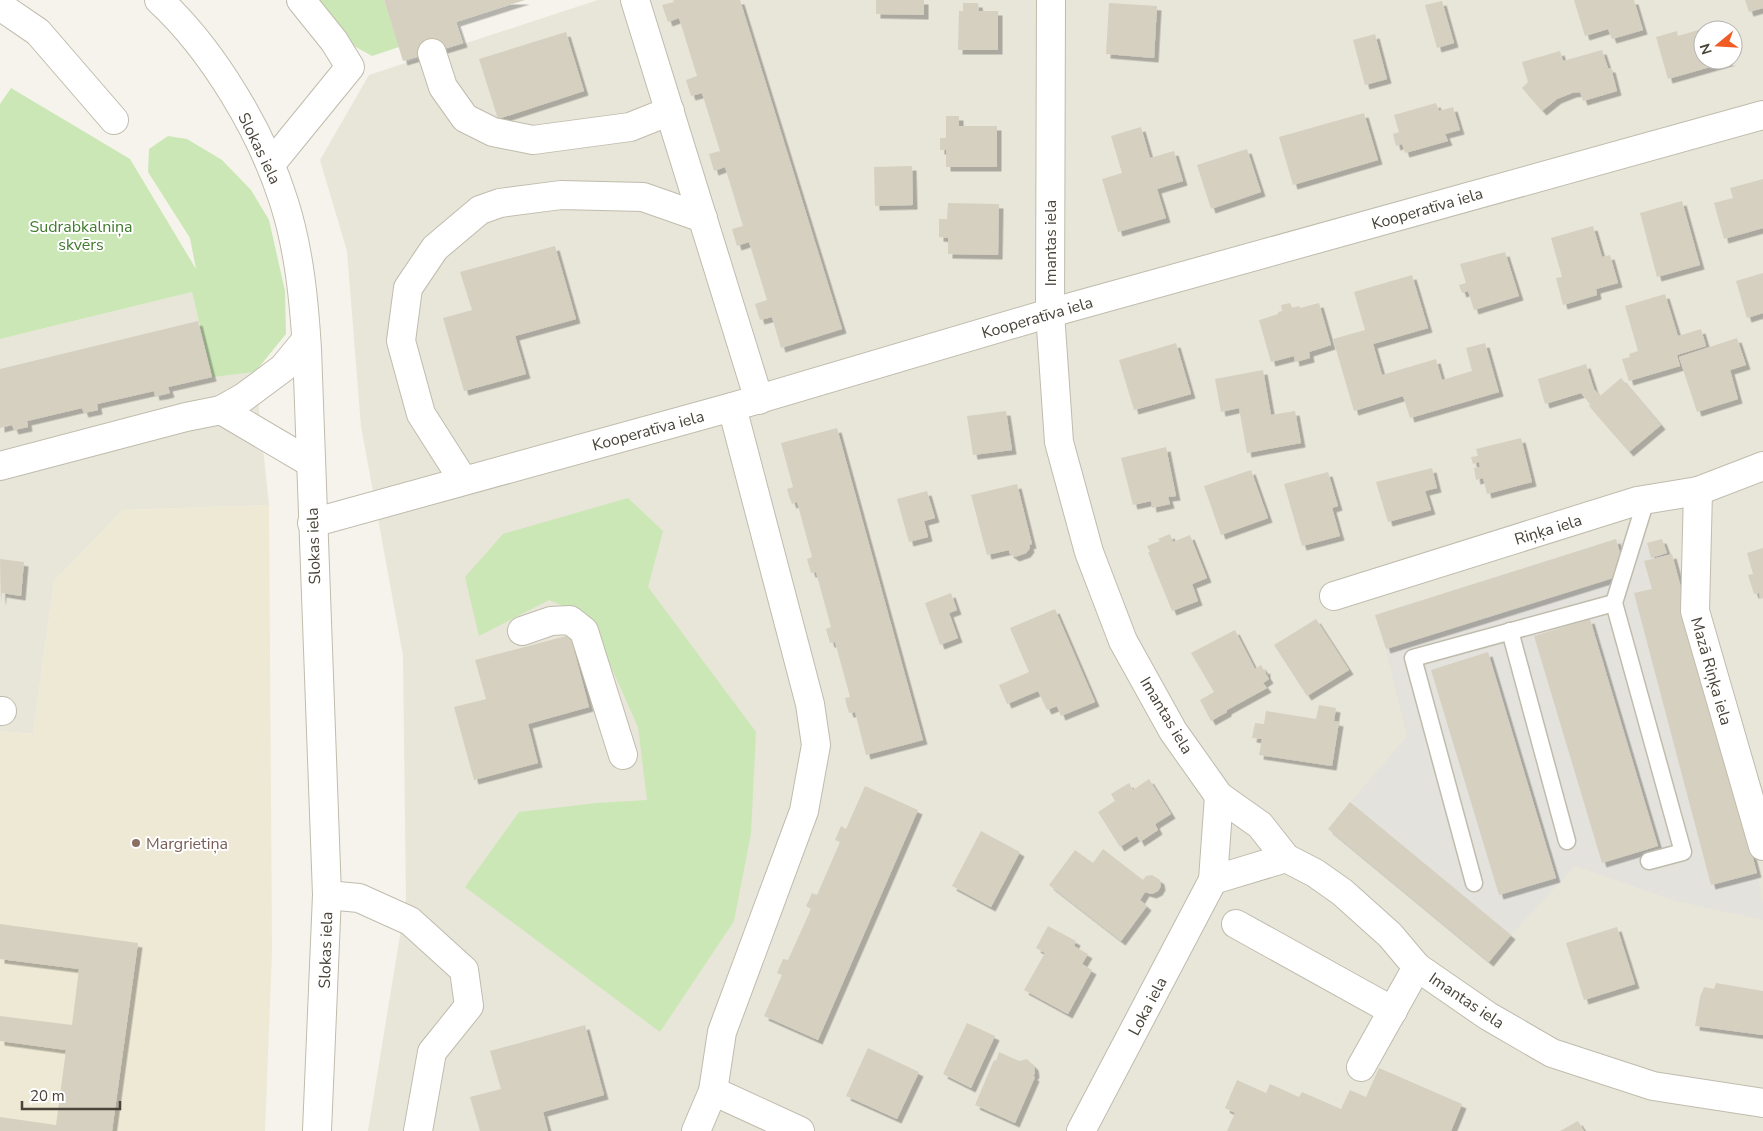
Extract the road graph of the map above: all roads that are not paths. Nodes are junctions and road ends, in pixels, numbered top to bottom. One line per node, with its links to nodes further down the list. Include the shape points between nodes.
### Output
1 (159, 0): 10 (street, Slokas iela, via 178,18 227,82)
2 (301, 0): 10 (street, via 350,66)
3 (635, 0): 7 (street)
4 (1051, 0): 12 (street, Imantas iela)
5 (0, 6): 9 (street, via 38,32)
6 (432, 52): 7 (street, via 443,87 465,118 493,132 533,140 630,127)
7 (670, 111): 11 (street)
8 (1763, 115): 12 (street, Kooperatīva iela)
9 (114, 120)
10 (271, 164): 13 (street, Slokas iela, via 287,212 302,282)
11 (703, 218): 14 (street); 20 (street, via 643,197 561,195 500,203 480,210 436,248 408,288 401,341 421,414)
12 (1050, 312): 14 (street, Kooperatīva iela); 29 (street, Imantas iela, via 1059,442 1089,552 1123,641 1173,730)
13 (306, 340): 16 (street, via 282,368); 17 (street, Slokas iela)
14 (758, 400): 15 (street, Kooperatīva iela)
15 (732, 407): 20 (street, Kooperatīva iela); 41 (street, via 810,704 816,745 804,811 722,1032)
16 (221, 410): 17 (street); 18 (street)
17 (310, 463): 23 (street, Slokas iela)
18 (0, 466)
19 (1763, 466): 21 (street, Riņķa iela)
20 (463, 480): 23 (street, Kooperatīva iela)
21 (1698, 492): 22 (street, Riņķa iela); 31 (street, Mazā Riņķa iela, via 1695,611)
22 (1646, 500): 24 (street, Riņķa iela); 25 (lane)
23 (312, 523): 36 (street, Slokas iela)
24 (1334, 596)
25 (1614, 603): 27 (lane); 33 (lane, via 1683,852)
26 (522, 631): 28 (street, via 551,621 570,620 584,631)
27 (1510, 631): 30 (lane); 35 (lane, via 1413,658)
28 (623, 755)
29 (1219, 796): 32 (street, Imantas iela, via 1260,825); 34 (street, Loka iela)
30 (1568, 841)
31 (1763, 846)
32 (1286, 858): 34 (street); 38 (street, Imantas iela, via 1342,892 1390,935)
33 (1650, 861)
34 (1213, 880): 47 (street, Loka iela)
35 (1474, 883)
36 (327, 895): 43 (street, Slokas iela); 44 (street, via 358,898 410,921 464,970 469,1006 432,1052)
37 (1236, 924): 39 (street)
38 (1418, 966): 39 (street); 42 (street, Imantas iela, via 1488,1016 1552,1053 1653,1086)
39 (1392, 1011): 40 (street)
40 (1361, 1067)
41 (713, 1091): 45 (street); 46 (street)
42 (1763, 1103)
43 (317, 1131)
44 (418, 1131)
45 (696, 1131)
46 (800, 1131)
47 (1081, 1131)

